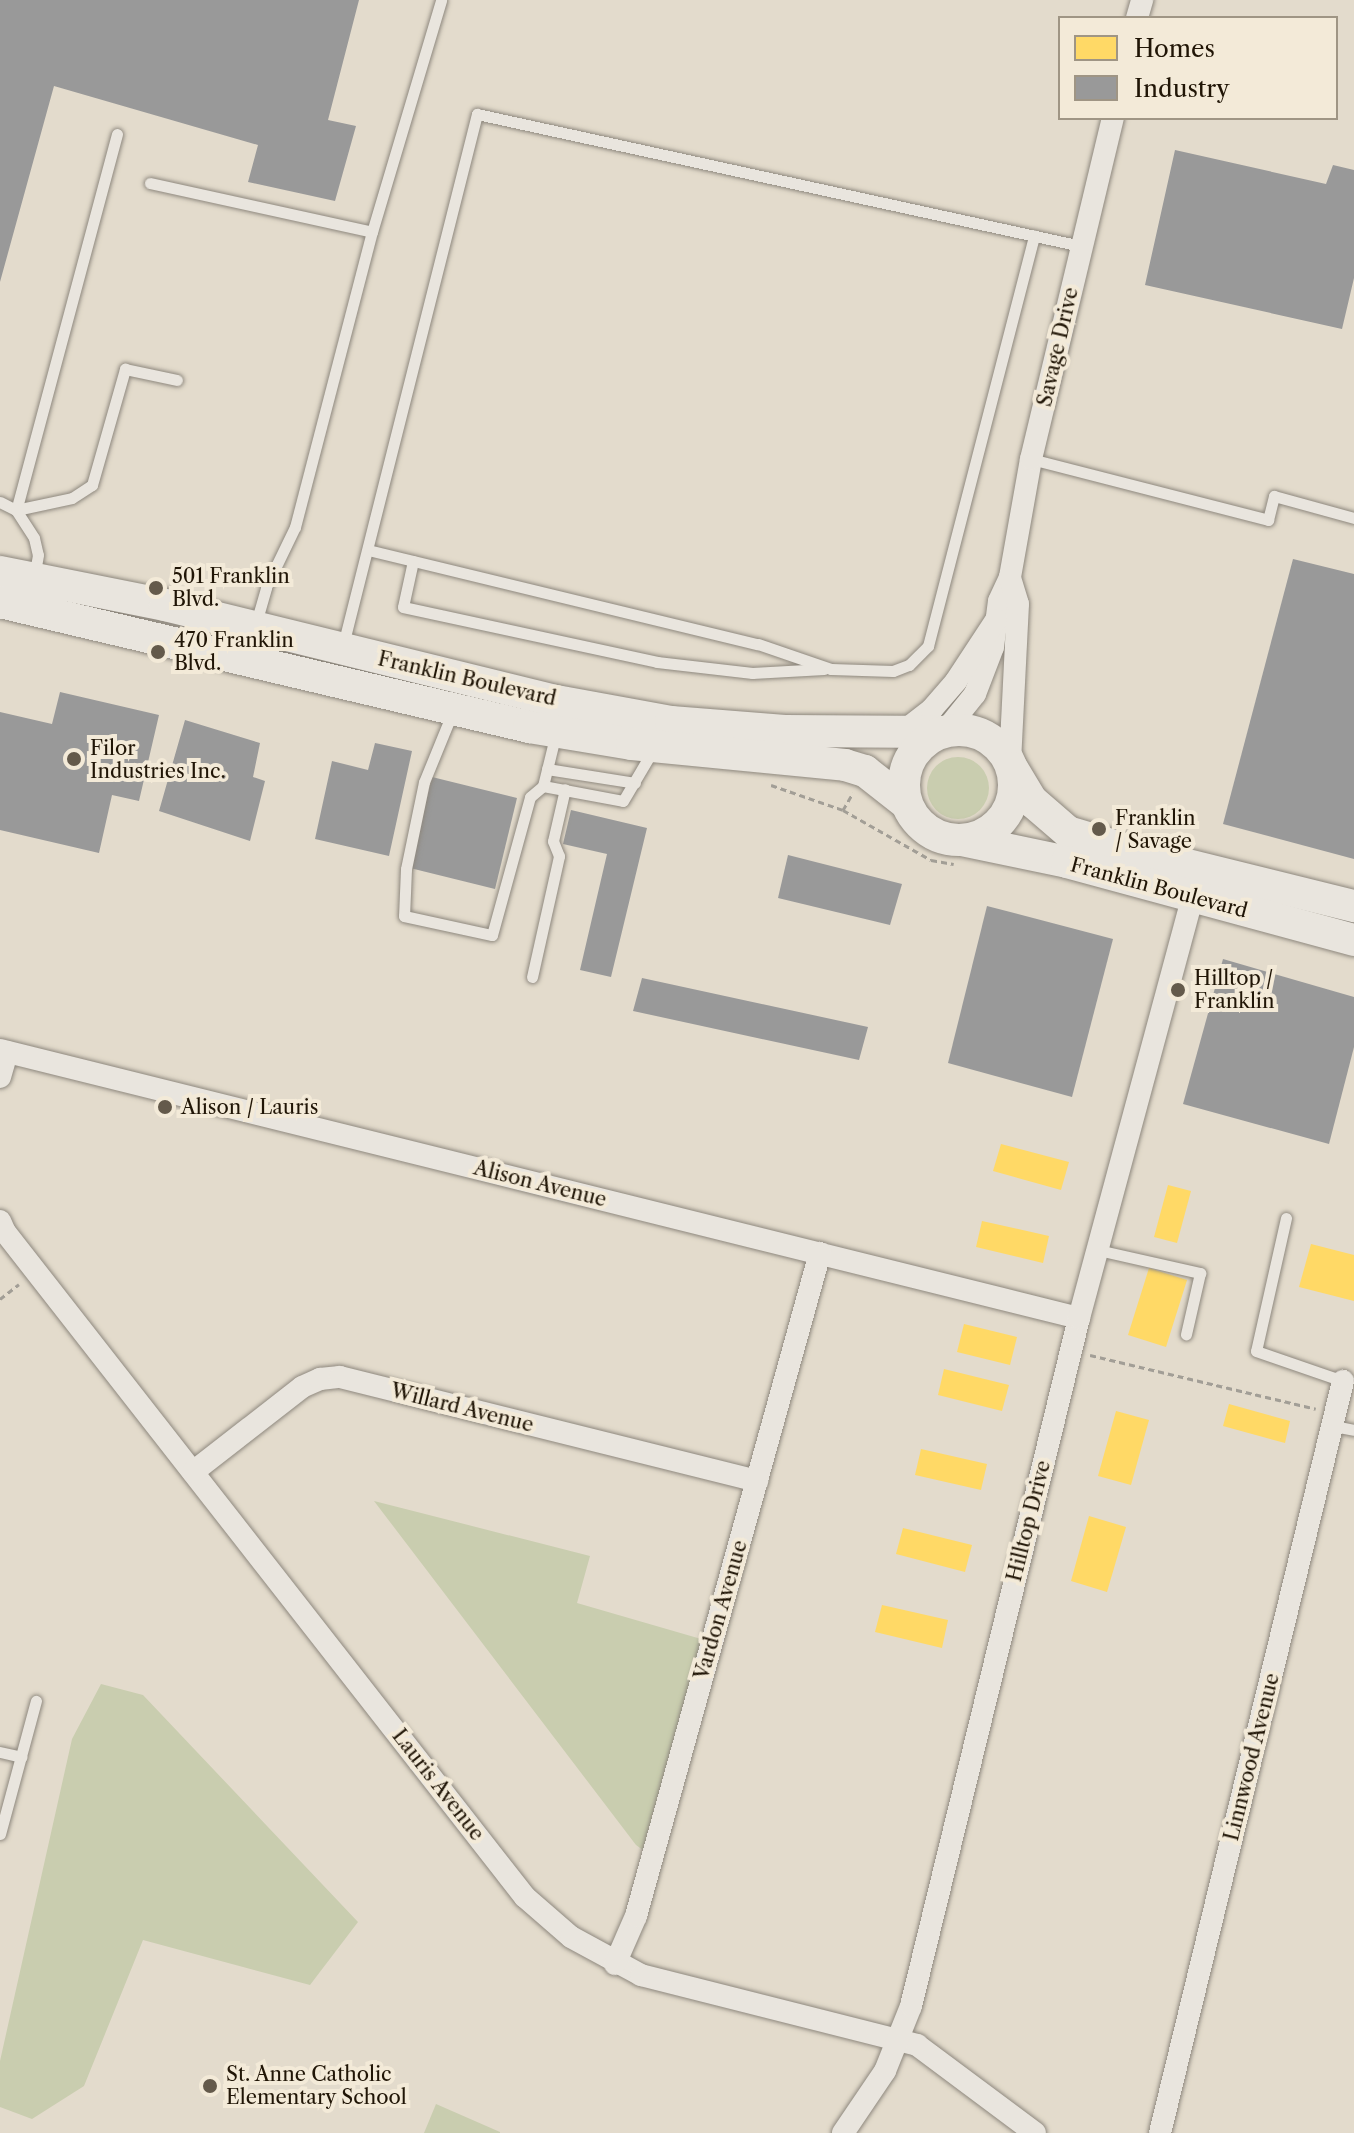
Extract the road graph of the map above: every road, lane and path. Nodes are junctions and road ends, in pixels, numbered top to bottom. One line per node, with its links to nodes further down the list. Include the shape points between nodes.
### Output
1 (441, 0): 5 (lane)
2 (1112, 120): 7 (street, Savage Drive)
3 (117, 134): 11 (lane)
4 (150, 183): 5 (lane)
5 (372, 232): 20 (lane, via 295,527 266,587)
6 (1034, 235): 7 (lane); 13 (lane, via 477,114); 22 (lane, via 928,646 909,665 893,671)
7 (1081, 246): 9 (street, Savage Drive)
8 (177, 380): 11 (lane, via 125,369 92,485 72,498)
9 (1031, 459): 12 (lane, via 1268,520 1274,496); 16 (street, Savage Drive)
10 (0, 502): 11 (lane)
11 (16, 510): 17 (lane, via 34,538)
12 (1354, 518)
13 (368, 550): 14 (lane); 21 (lane)
14 (413, 561): 22 (lane, via 758,644); 22 (lane, via 403,607 657,662 752,673)
15 (0, 572): 17 (main road, Franklin Boulevard)
16 (1010, 577): 19 (street, Savage Drive); 28 (street, Savage Drive, via 1018,604)
17 (34, 578): 20 (main road, Franklin Boulevard)
18 (0, 602): 23 (main road, Franklin Boulevard)
19 (997, 619): 24 (street, via 956,681); 25 (street, Savage Drive, via 985,675)
20 (255, 628): 21 (main road, Franklin Boulevard)
21 (342, 649): 24 (main road, Franklin Boulevard, via 556,701 671,722 785,731)
22 (831, 669)
23 (453, 710): 26 (main road, Franklin Boulevard); 32 (lane, via 424,782 406,869 404,916 492,935 530,797)
24 (904, 731): 25 (main road, Franklin Boulevard)
25 (944, 731): 28 (main road, via 974,732 989,739); 34 (main road, via 915,753 907,769)
26 (556, 732): 27 (main road, Franklin Boulevard); 29 (lane)
27 (655, 747): 30 (lane); 34 (main road, Franklin Boulevard, via 845,765 865,771)
28 (1011, 765): 36 (main road, via 1012,797 1006,814 994,827); 38 (main road, Franklin Boulevard, via 1032,801 1068,832)
29 (547, 769): 30 (lane); 32 (lane)
30 (635, 783): 33 (lane, via 623,801)
31 (858, 785): 35 (path)
32 (543, 786): 33 (lane)
33 (565, 789): 40 (lane, via 553,841 559,856)
34 (907, 804): 36 (main road, via 929,831)
35 (843, 810)
36 (962, 840): 37 (main road, Franklin Boulevard, via 1067,862)
37 (1192, 898): 39 (main road, Franklin Boulevard); 45 (street, Hilltop Drive)
38 (1354, 906)
39 (1354, 940)
40 (532, 977)
41 (4, 1051): 42 (street); 46 (street, Alison Avenue)
42 (0, 1077)
43 (1286, 1218): 52 (lane, via 1256,1351)
44 (0, 1221): 47 (street, Lauris Avenue)
45 (1098, 1250): 49 (street, Hilltop Drive); 50 (lane, via 1200,1273)
46 (820, 1253): 49 (street, Alison Avenue); 55 (street, Vardon Avenue)
47 (36, 1271): 48 (path); 54 (street, Lauris Avenue)
48 (0, 1299)
49 (1079, 1318): 51 (street, Hilltop Drive)
50 (1186, 1334)
51 (1071, 1350): 53 (path); 61 (street, Hilltop Drive)
52 (1343, 1381): 53 (street, Linnwood Avenue)
53 (1342, 1423): 64 (street, Linnwood Avenue)
54 (193, 1472): 55 (street, Willard Avenue, via 302,1387 340,1377); 60 (street, Lauris Avenue, via 525,1897 571,1937)
55 (757, 1481): 60 (street, Vardon Avenue, via 636,1916)
56 (36, 1701): 58 (lane)
57 (0, 1752): 58 (lane)
58 (21, 1757): 59 (lane)
59 (0, 1834)
60 (615, 1964): 61 (street, Lauris Avenue, via 641,1975)
61 (900, 2038): 62 (street, Hilltop Drive, via 885,2071); 63 (street, Lauris Avenue, via 922,2047)
62 (843, 2133)
63 (1035, 2133)
64 (1160, 2133)

